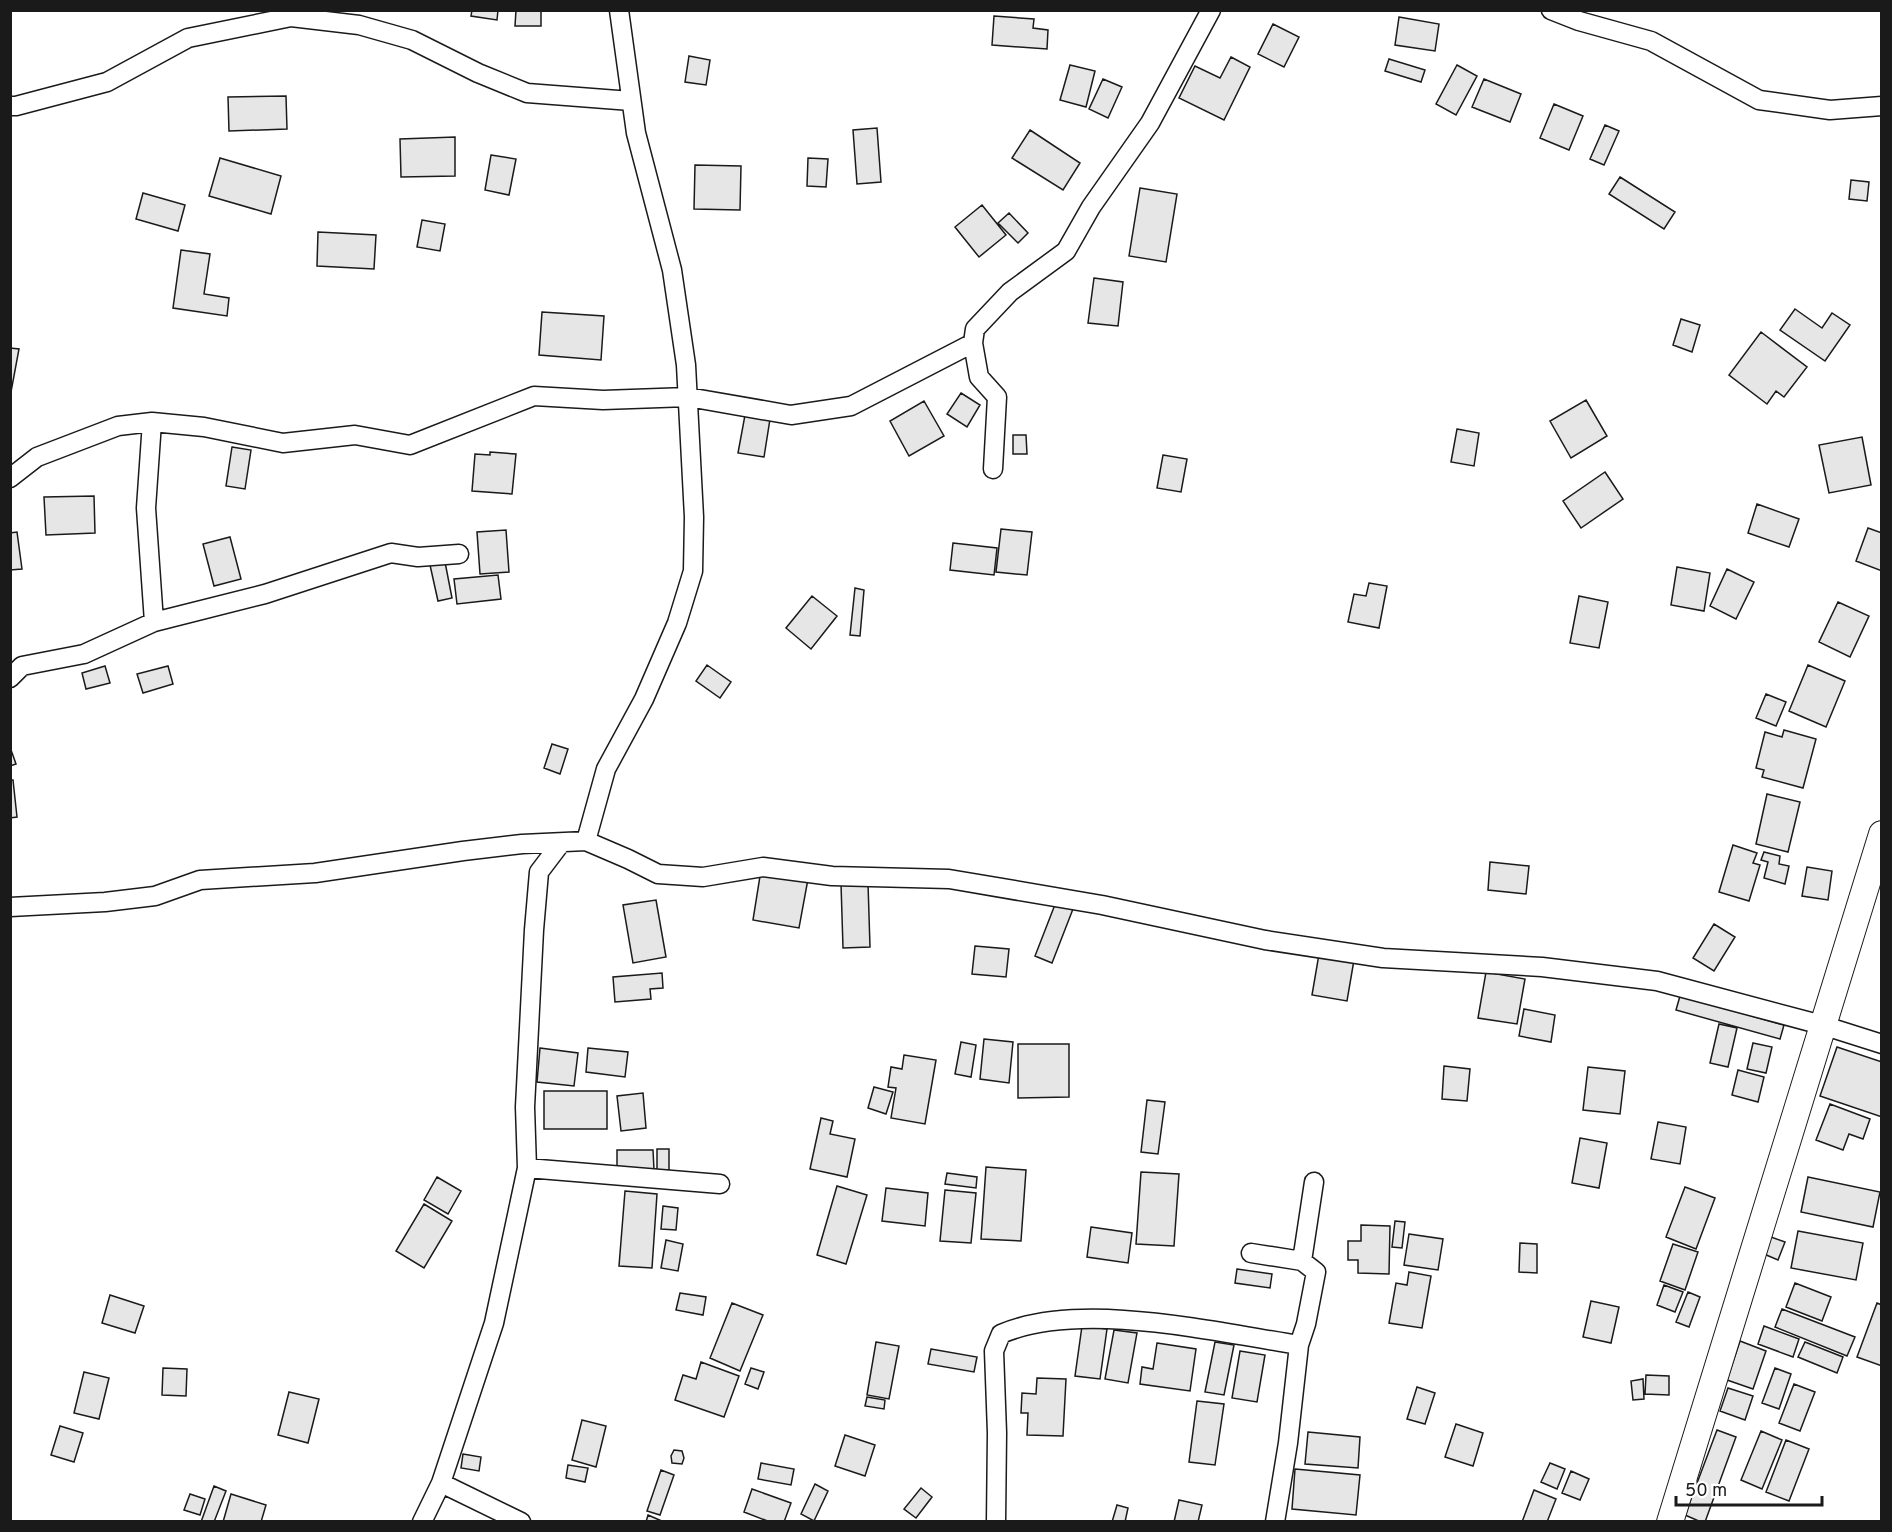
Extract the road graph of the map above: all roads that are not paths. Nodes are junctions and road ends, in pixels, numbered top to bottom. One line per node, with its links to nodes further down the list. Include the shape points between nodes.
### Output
1 (619, 10): 4 (street)
2 (1211, 10): 7 (street, via 1150,123 1091,207 1066,251 1010,292 975,329)
3 (1551, 10): 6 (street, via 1650,41 1760,100 1830,110)
4 (632, 101): 5 (street, via 527,93 412,40 359,25 291,17 189,38 107,82); 8 (street, via 636,133 672,270)
5 (10, 106)
6 (1881, 106)
7 (973, 343): 8 (street, via 851,406 791,415); 10 (street, via 979,377 997,397)
8 (688, 398): 9 (street, via 603,400 534,396 410,445 355,435 283,443 204,427); 16 (street, via 693,571 677,623 644,699 606,770)
9 (152, 422): 11 (street, via 118,426 37,457); 13 (street, via 146,508)
10 (993, 469)
11 (10, 478)
12 (459, 554): 13 (street, via 418,557 391,553 265,594)
13 (154, 622): 14 (street, via 84,654 22,666)
14 (10, 678)
15 (1881, 834): 21 (main road)
16 (586, 841): 17 (street); 21 (street, via 658,874 703,877 763,867 832,876 949,879 1102,905 1265,940 1383,958 1542,967 1657,981)
17 (561, 843): 18 (street); 19 (street)
18 (515, 845): 19 (street); 20 (street, via 315,873 200,880 155,896)
19 (539, 872): 23 (street, via 525,1107)
20 (10, 907)
21 (1822, 1024): 22 (street); 34 (main road)
22 (1881, 1044)
23 (527, 1168): 25 (street); 29 (street, via 494,1323)
24 (1314, 1182): 27 (street)
25 (720, 1184)
26 (1251, 1254): 27 (street)
27 (1302, 1261): 28 (street, via 1316,1272)
28 (1299, 1345): 32 (street, via 1165,1324 1086,1318 1018,1327 1001,1334 994,1351); 33 (street)
29 (441, 1483): 30 (street); 31 (street)
30 (422, 1521)
31 (521, 1521)
32 (996, 1521)
33 (1275, 1521)
34 (1670, 1521)

